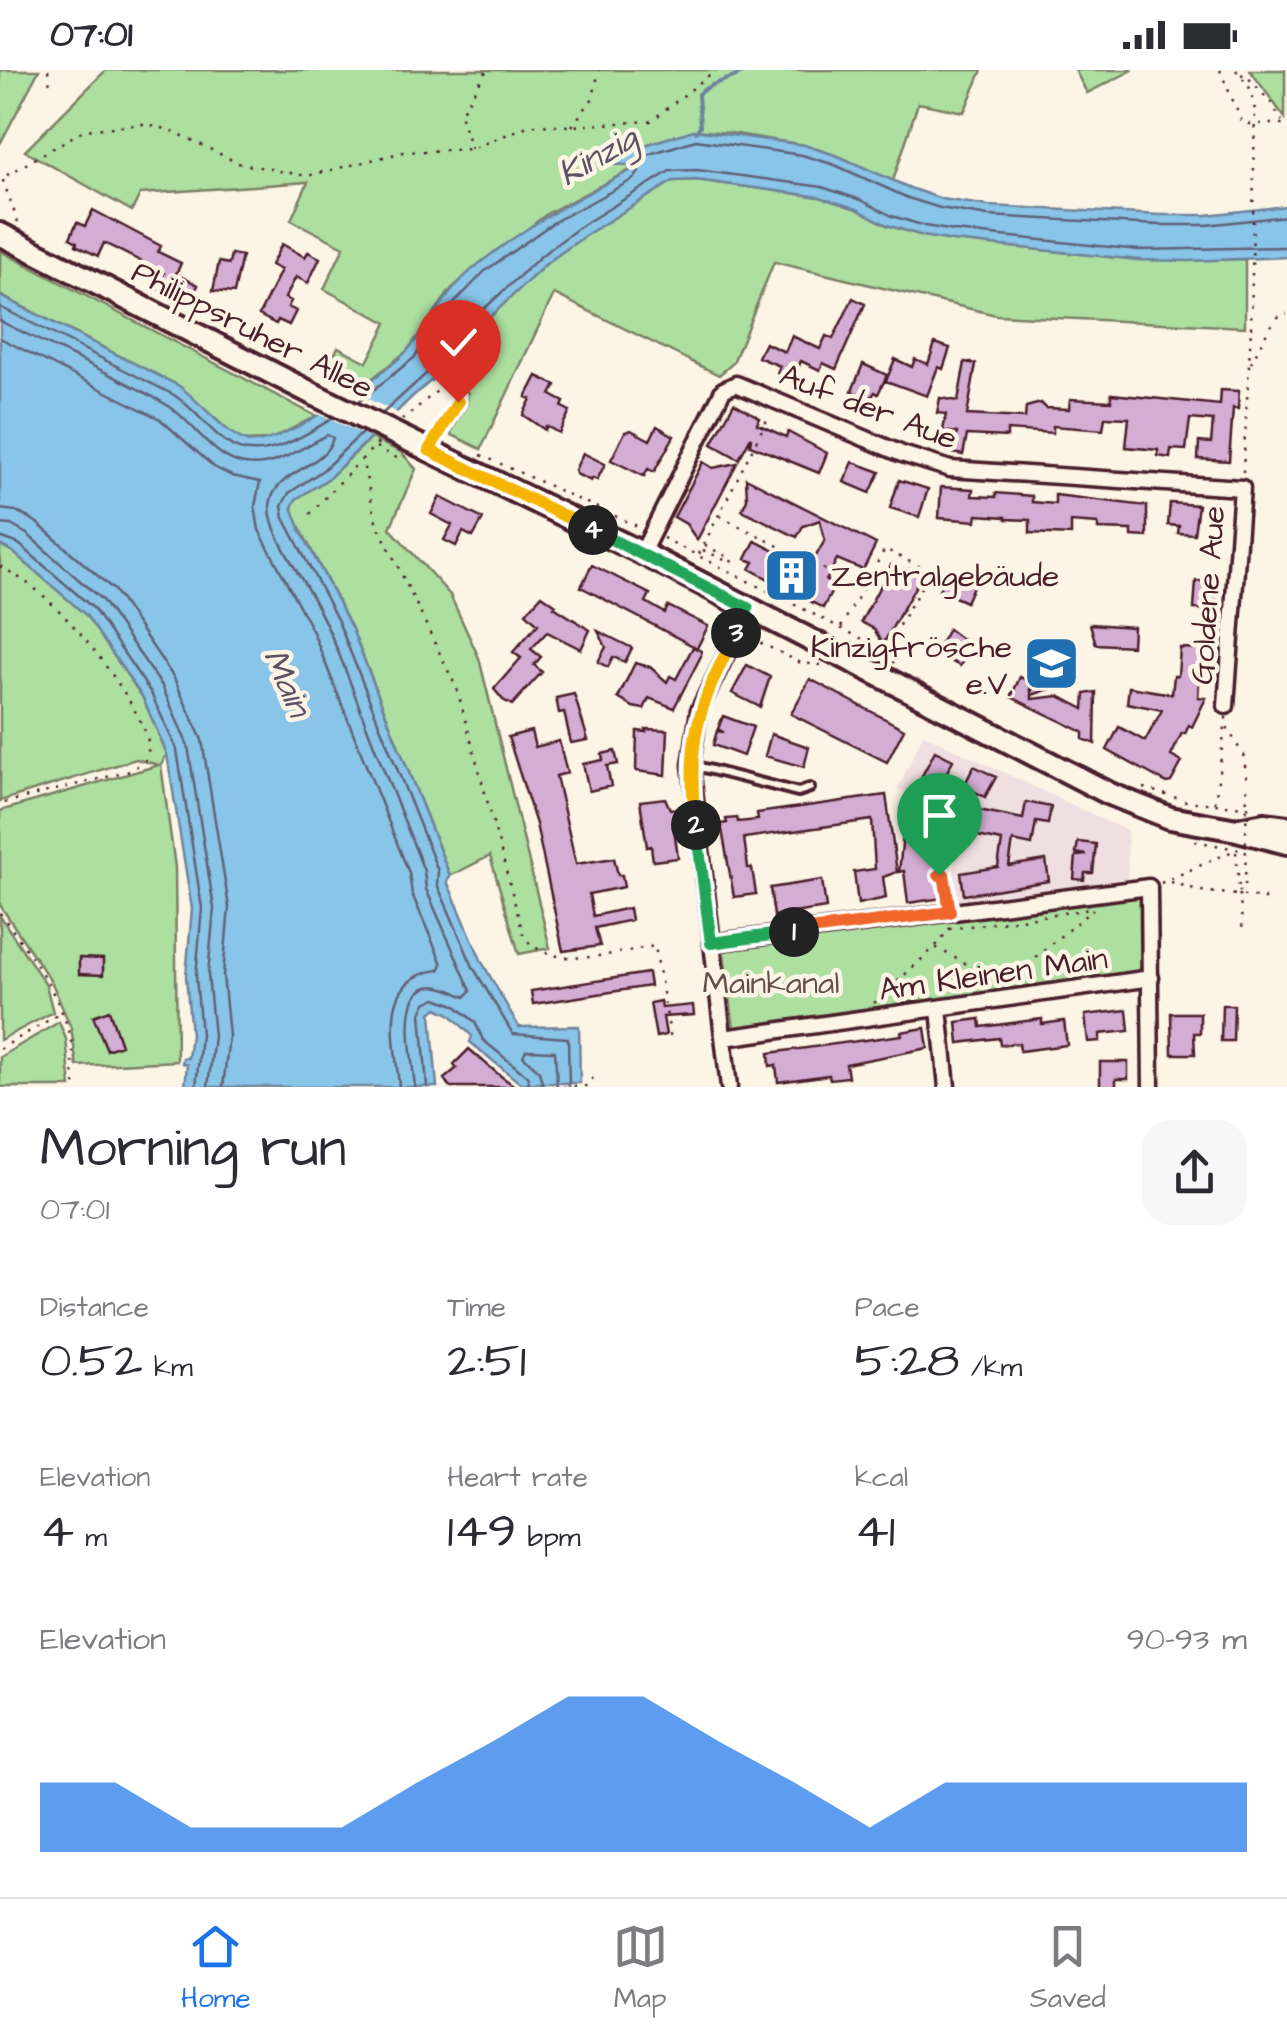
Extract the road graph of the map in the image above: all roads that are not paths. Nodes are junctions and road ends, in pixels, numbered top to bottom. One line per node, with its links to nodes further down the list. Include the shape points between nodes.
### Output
1 (0, 234): 3 (main road, Philippsruher Allee, bridge, via 416,448)
2 (1242, 488): 3 (street, Auf der Aue, via 950,469 736,384 722,390); 5 (street, Goldene Aue)
3 (642, 554): 4 (main road, Philippsruher Allee)
4 (748, 608): 6 (street, via 700,710); 9 (main road, Philippsruher Allee, via 1125,801 1170,818)
5 (1226, 706)
6 (691, 765): 7 (lane, via 798,792); 11 (street)
7 (810, 788)
8 (1287, 827): 9 (main road)
9 (1237, 830): 10 (main road)
10 (1287, 844)
11 (711, 943): 12 (street, via 1149,887); 14 (street)
12 (1151, 978): 13 (street, Am Kleinen Main); 17 (street)
13 (940, 1008): 14 (street, Am Kleinen Main); 16 (street)
14 (724, 1038): 15 (street)
15 (729, 1087)
16 (947, 1087)
17 (1151, 1087)

